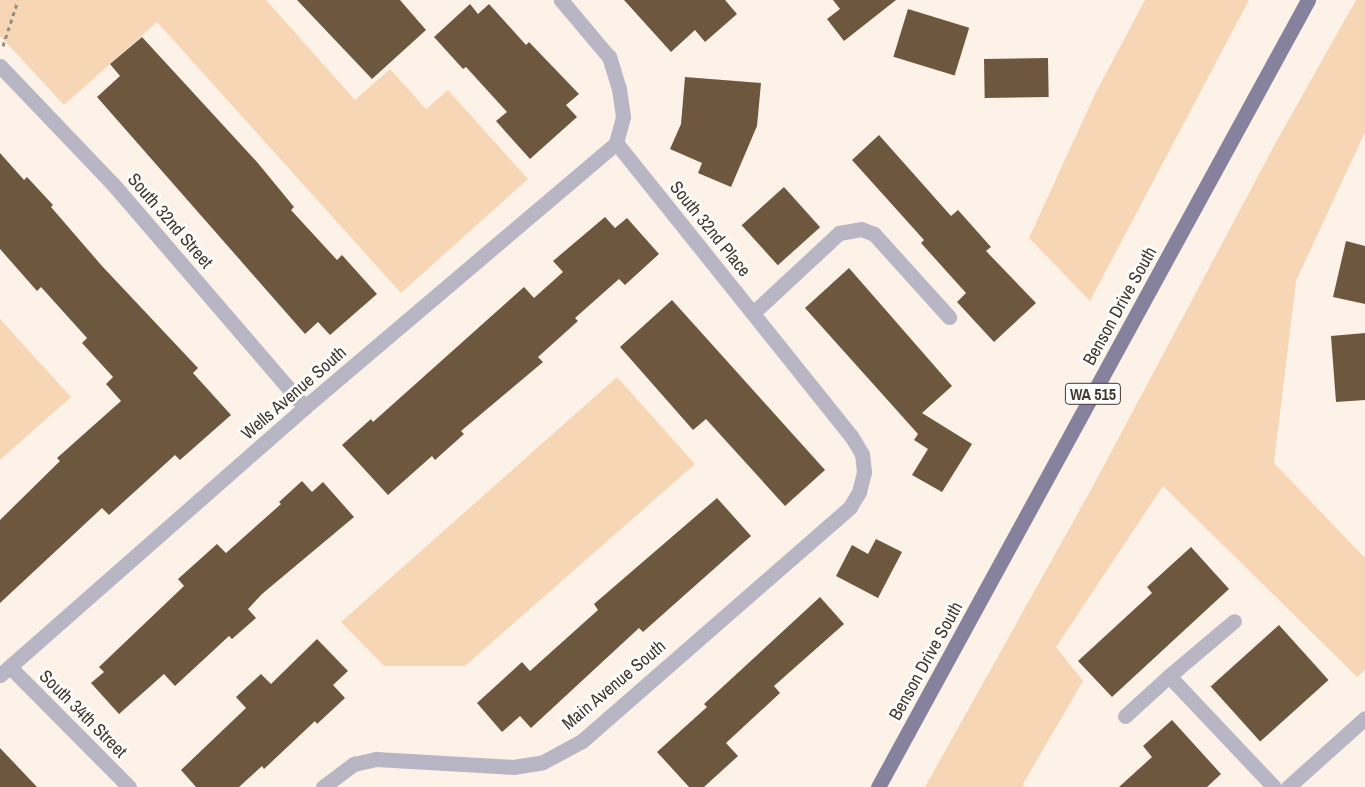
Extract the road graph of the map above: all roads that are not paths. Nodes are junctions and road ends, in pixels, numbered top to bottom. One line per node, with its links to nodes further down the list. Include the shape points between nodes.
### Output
1 (561, 0): 4 (street, via 609,57 623,117)
2 (1308, 0): 16 (main road, Benson Drive South / WA 515)
3 (0, 66): 7 (street, South 32nd Street, via 112,183)
4 (616, 143): 5 (street, South 32nd Place); 7 (street, Wells Avenue South)
5 (753, 313): 6 (street, via 840,233 861,229 874,234); 8 (street, South 32nd Place, via 851,436 862,454)
6 (949, 317)
7 (305, 406): 10 (street, Wells Avenue South)
8 (864, 472): 15 (street, Main Avenue South, via 860,492 850,507 582,741 543,762 513,767 376,759 354,764)
9 (1234, 621): 11 (street)
10 (5, 671): 14 (street, South 34th Street)
11 (1169, 676): 12 (street); 17 (street)
12 (1125, 716)
13 (1365, 718): 18 (street)
14 (130, 787)
15 (323, 787)
16 (878, 787)
17 (1274, 787)
18 (1288, 787)

